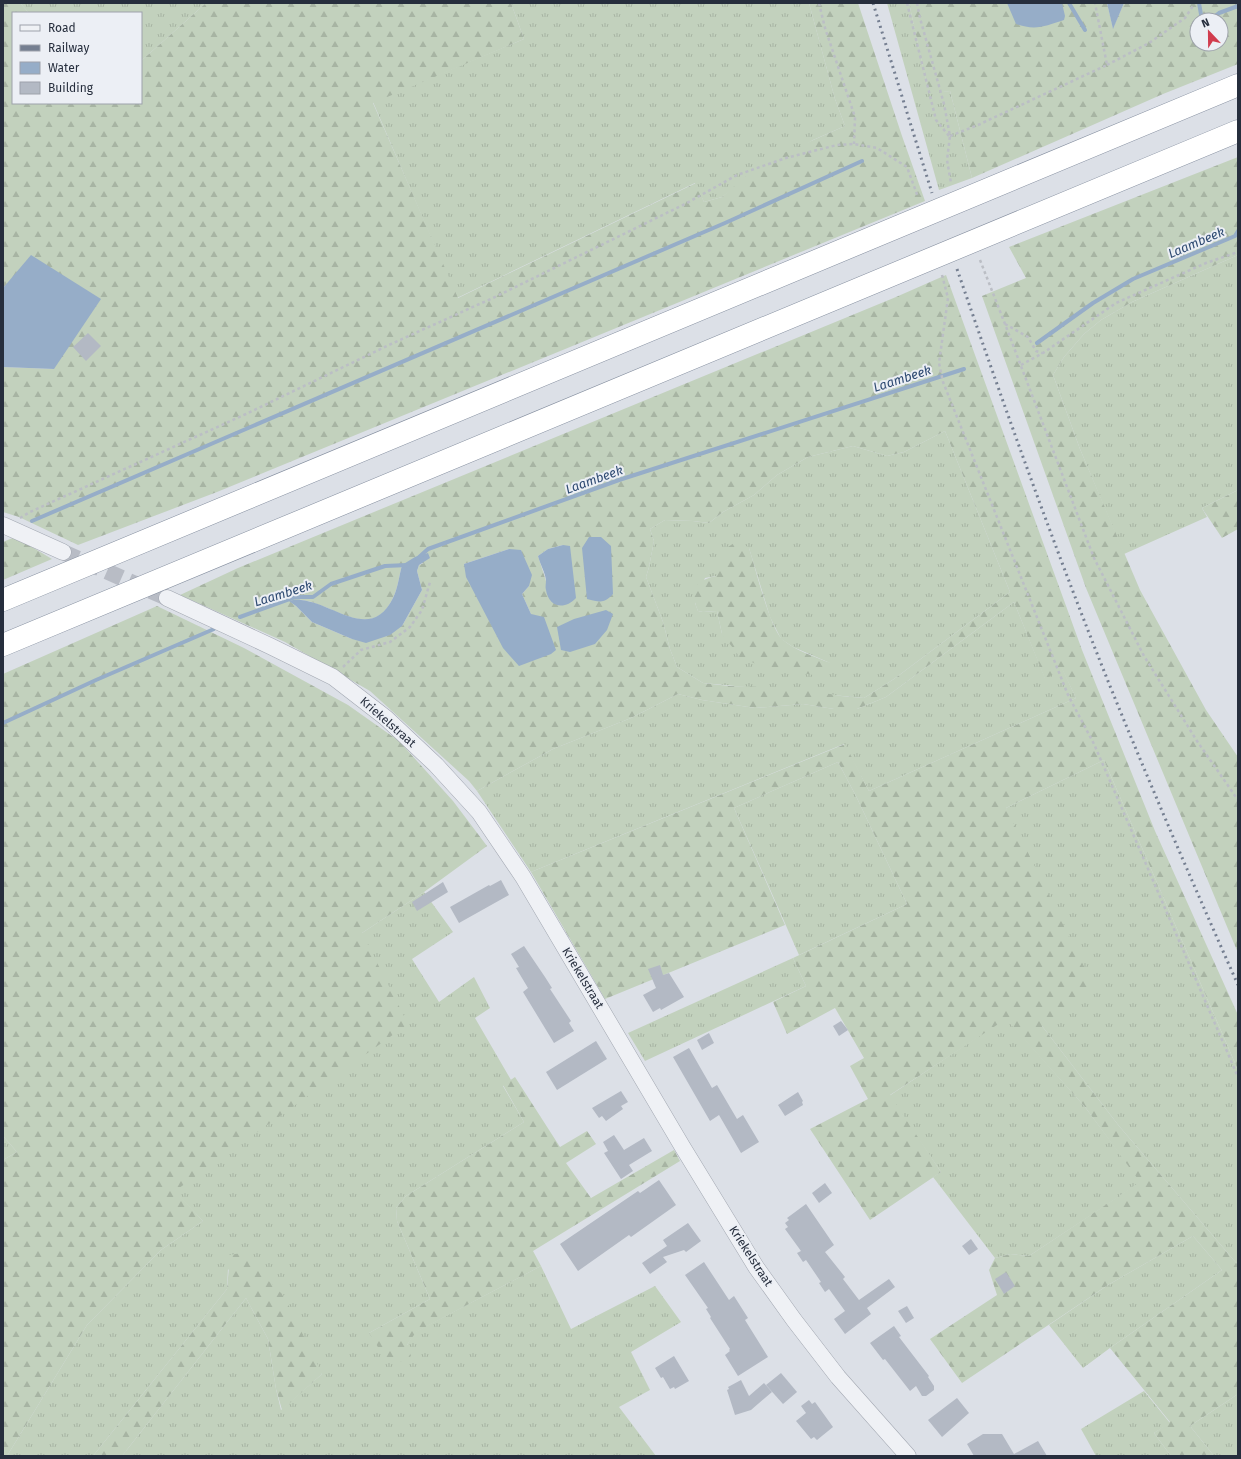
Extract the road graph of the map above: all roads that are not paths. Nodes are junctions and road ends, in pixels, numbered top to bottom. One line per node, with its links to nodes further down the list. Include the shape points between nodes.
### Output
1 (1238, 85): 6 (highway)
2 (1238, 131): 7 (highway)
3 (4, 525): 4 (street)
4 (63, 552)
5 (167, 598): 8 (street, Kriekelstraat, via 333,677 386,718 479,812 523,877 756,1267 838,1377)
6 (3, 600)
7 (3, 645)
8 (908, 1456)

